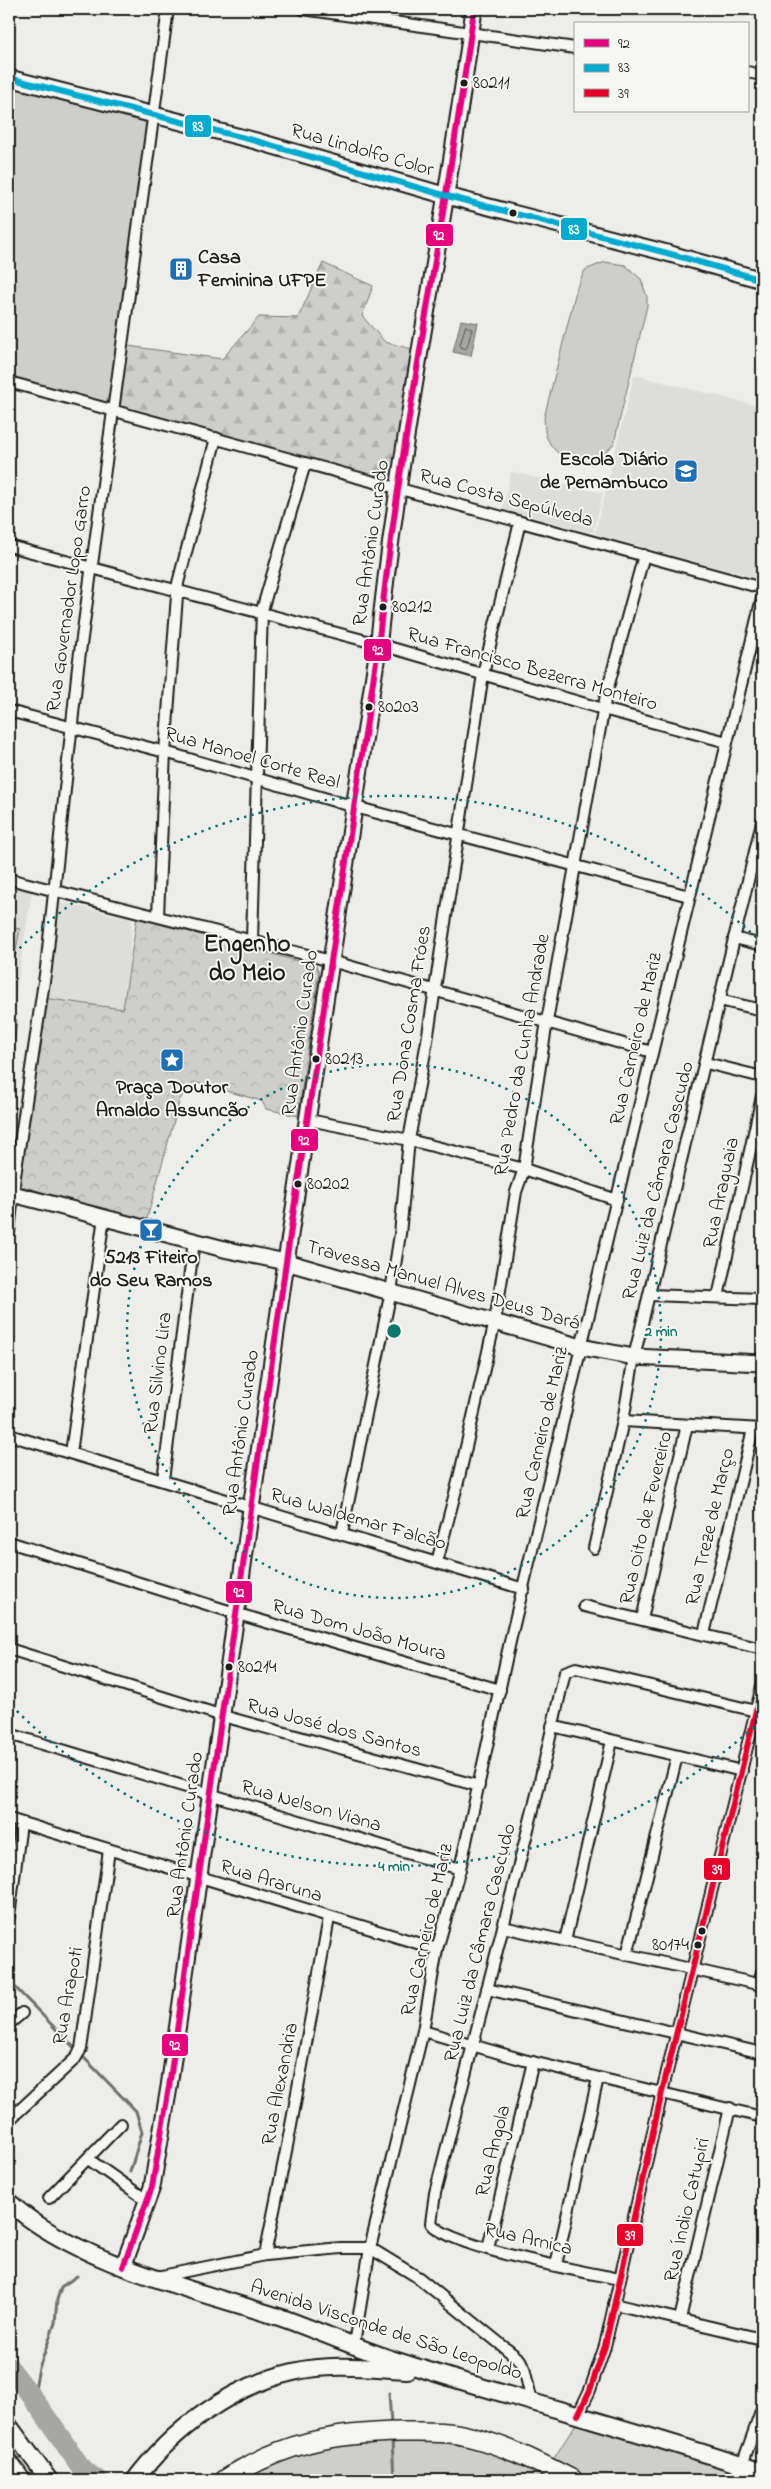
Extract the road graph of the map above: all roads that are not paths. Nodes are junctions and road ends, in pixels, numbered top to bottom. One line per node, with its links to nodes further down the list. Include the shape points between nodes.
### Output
1 (168, 9): 9 (street, Rua Governador Lopo Garro)
2 (303, 9): 4 (street)
3 (474, 9): 4 (street, Rua Antônio Curado)
4 (471, 34): 5 (street); 10 (street, Rua Antônio Curado)
5 (574, 48)
6 (748, 72): 7 (street)
7 (762, 75)
8 (9, 78): 9 (street, Rua Lindolfo Color)
9 (155, 115): 10 (street, Rua Lindolfo Color); 13 (street, Rua Governador Lopo Garro)
10 (447, 196): 11 (street, Rua Lindolfo Color, via 667,252); 16 (street, Rua Antônio Curado)
11 (762, 280)
12 (9, 382): 13 (street, Rua Costa Sepúlveda)
13 (113, 409): 14 (street, Rua Costa Sepúlveda); 20 (street, Rua Governador Lopo Garro)
14 (216, 438): 15 (street, Rua Costa Sepúlveda); 22 (street)
15 (305, 464): 16 (street, Rua Costa Sepúlveda); 24 (street)
16 (399, 488): 17 (street, Rua Costa Sepúlveda); 25 (street, Rua Antônio Curado)
17 (520, 522): 19 (street, Rua Costa Sepúlveda); 26 (street, Rua Dona Cosma Fróes)
18 (9, 546): 20 (street, Rua Francisco Bezerra Monteiro)
19 (644, 555): 21 (street, Rua Costa Sepúlveda); 27 (street, Rua Pedro da Cunha Andrade)
20 (91, 569): 22 (street, Rua Francisco Bezerra Monteiro); 29 (street, Rua Governador Lopo Garro)
21 (762, 588)
22 (178, 591): 24 (street, Rua Francisco Bezerra Monteiro); 31 (street)
23 (762, 598): 30 (street, Rua Carneiro de Mariz)
24 (263, 615): 25 (street, Rua Francisco Bezerra Monteiro); 32 (street)
25 (378, 644): 26 (street, Rua Francisco Bezerra Monteiro); 33 (street, Rua Antônio Curado)
26 (483, 674): 27 (street, Rua Francisco Bezerra Monteiro); 35 (street, Rua Dona Cosma Fróes)
27 (603, 709): 30 (street, Rua Francisco Bezerra Monteiro); 36 (street, Rua Pedro da Cunha Andrade)
28 (9, 711): 29 (street, Rua Manoel Corte Real)
29 (70, 728): 31 (street, Rua Manoel Corte Real); 38 (street, Rua Governador Lopo Garro)
30 (727, 742): 39 (street, Rua Carneiro de Mariz)
31 (165, 752): 32 (street, Rua Manoel Corte Real); 40 (street)
32 (258, 779): 33 (street, Rua Manoel Corte Real); 42 (street)
33 (355, 807): 35 (street, Rua Manoel Corte Real); 44 (street, Rua Antônio Curado)
34 (762, 822): 41 (street, Rua Luiz da Câmara Cascudo)
35 (459, 834): 36 (street, Rua Manoel Corte Real); 45 (street, Rua Dona Cosma Fróes)
36 (576, 865): 39 (street, Rua Manoel Corte Real); 48 (street, Rua Pedro da Cunha Andrade)
37 (9, 878): 38 (street)
38 (53, 891): 40 (street); 56 (street, Rua Governador Lopo Garro, via 45,978)
39 (689, 896): 49 (street, Rua Carneiro de Mariz)
40 (158, 916): 42 (street)
41 (734, 938): 43 (street); 46 (street, Rua Luiz da Câmara Cascudo)
42 (252, 940): 44 (street)
43 (762, 945)
44 (331, 961): 45 (street); 53 (street, Rua Antônio Curado)
45 (434, 990): 48 (street); 54 (street, Rua Dona Cosma Fróes)
46 (719, 1000): 47 (street); 50 (street, Rua Luiz da Câmara Cascudo)
47 (762, 1010)
48 (547, 1021): 49 (street); 55 (street, Rua Pedro da Cunha Andrade)
49 (652, 1052): 57 (street, Rua Carneiro de Mariz)
50 (706, 1063): 51 (street); 63 (street, Rua Luiz da Câmara Cascudo)
51 (762, 1077)
52 (762, 1096): 64 (street, Rua Araguaia)
53 (309, 1120): 54 (street); 61 (street, Rua Antônio Curado)
54 (409, 1140): 55 (street); 62 (street, Rua Dona Cosma Fróes)
55 (524, 1169): 57 (street); 66 (street, Rua Pedro da Cunha Andrade, via 516,1192)
56 (11, 1194): 58 (street, Travessa Manuel Alves Deus Dará); 59 (street, Rua Governador Lopo Garro)
57 (617, 1200): 67 (street, Rua Carneiro de Mariz)
58 (104, 1217): 60 (street, Travessa Manuel Alves Deus Dará); 74 (street)
59 (9, 1232)
60 (194, 1241): 61 (street, Travessa Manuel Alves Deus Dará); 75 (street, Rua Silvino Lira)
61 (286, 1262): 62 (street, Travessa Manuel Alves Deus Dará); 76 (street, Rua Antônio Curado)
62 (391, 1291): 66 (street, Travessa Manuel Alves Deus Dará); 77 (street, Rua Dona Cosma Fróes)
63 (649, 1294): 64 (street); 68 (street, Rua Luiz da Câmara Cascudo)
64 (718, 1297): 65 (street)
65 (762, 1299)
66 (495, 1321): 67 (street, Travessa Manuel Alves Deus Dará); 80 (street, Rua Pedro da Cunha Andrade)
67 (581, 1347): 68 (street, Travessa Manuel Alves Deus Dará); 81 (street, Rua Carneiro de Mariz)
68 (634, 1357): 69 (street, Travessa Manuel Alves Deus Dará); 70 (street, Rua Luiz da Câmara Cascudo)
69 (762, 1363)
70 (623, 1421): 71 (street); 79 (street, Rua Luiz da Câmara Cascudo)
71 (687, 1425): 72 (street); 84 (street, Rua Oito de Fevereiro)
72 (757, 1429): 85 (street, Rua Treze de Março)
73 (9, 1435): 74 (street, Rua Waldemar Falcão)
74 (71, 1453): 75 (street, Rua Waldemar Falcão)
75 (163, 1480): 76 (street, Rua Waldemar Falcão)
76 (252, 1508): 77 (street, Rua Waldemar Falcão); 83 (street, Rua Antônio Curado)
77 (342, 1533): 80 (street, Rua Waldemar Falcão)
78 (9, 1542): 83 (street, Rua Dom João Moura)
79 (594, 1548)
80 (437, 1562): 81 (street, Rua Waldemar Falcão)
81 (524, 1589): 89 (street, Rua Carneiro de Mariz)
82 (584, 1606): 84 (street)
83 (238, 1614): 89 (street, Rua Dom João Moura); 91 (street, Rua Antônio Curado)
84 (642, 1619): 85 (street)
85 (704, 1634): 87 (street)
86 (9, 1649): 91 (street, Rua José dos Santos)
87 (762, 1649)
88 (762, 1686): 90 (street)
89 (500, 1690): 98 (street, Rua Carneiro de Mariz)
90 (756, 1711): 92 (street, Rua Luiz da Câmara Cascudo, via 576,1668 567,1670); 93 (street)
91 (223, 1716): 98 (street, Rua José dos Santos); 99 (street, Rua Antônio Curado)
92 (552, 1726): 95 (street); 107 (street, Rua Luiz da Câmara Cascudo)
93 (758, 1729): 97 (street)
94 (9, 1734): 99 (street, Rua Nelson Viana)
95 (612, 1741): 96 (street); 108 (street)
96 (677, 1756): 97 (street); 110 (street)
97 (742, 1770): 111 (street)
98 (479, 1786): 103 (street, Rua Carneiro de Mariz)
99 (211, 1796): 103 (street, Rua Nelson Viana); 104 (street, Rua Antônio Curado)
100 (9, 1819): 101 (street, Rua Araruna)
101 (21, 1823): 102 (street, Rua Araruna); 105 (street)
102 (109, 1850): 104 (street, Rua Araruna); 126 (street, Rua Arapoti, via 81,2050)
103 (460, 1869): 109 (street, Rua Carneiro de Mariz)
104 (198, 1878): 106 (street, Rua Araruna); 130 (street, Rua Antônio Curado, via 192,1940)
105 (9, 1917)
106 (329, 1918): 109 (street, Rua Araruna); 135 (street, Rua Alexandria)
107 (502, 1926): 108 (street); 114 (street, Rua Luiz da Câmara Cascudo)
108 (565, 1941): 110 (street)
109 (437, 1950): 117 (street, Rua Carneiro de Mariz)
110 (627, 1955): 111 (street)
111 (693, 1970): 113 (street); 118 (street)
112 (762, 1972): 113 (street)
113 (761, 1985)
114 (487, 1989): 118 (street); 119 (street, Rua Luiz da Câmara Cascudo)
115 (22, 2013): 116 (street)
116 (9, 2024)
117 (423, 2031): 119 (street); 133 (street, Rua Carneiro de Mariz)
118 (678, 2034): 120 (street); 123 (street)
119 (473, 2046): 121 (street); 132 (street, Rua Luiz da Câmara Cascudo, via 434,2194)
120 (762, 2053)
121 (534, 2062): 122 (street); 134 (street, Rua Angola)
122 (598, 2078): 123 (street); 136 (street)
123 (662, 2092): 124 (street); 139 (street)
124 (730, 2108): 125 (street); 141 (street, Rua Índio Catupiri)
125 (762, 2117)
126 (9, 2120)
127 (121, 2124): 128 (street)
128 (88, 2159): 129 (street); 130 (street)
129 (50, 2198)
130 (148, 2201): 137 (street, Rua Antônio Curado)
131 (9, 2202): 137 (main road, Avenida Visconde de São Leopoldo, via 61,2239)
132 (432, 2226): 134 (street, Rua Arnica, via 445,2235)
133 (370, 2248): 135 (street); 143 (street, Rua Carneiro de Mariz); 145 (street, via 419,2278 520,2360)
134 (488, 2248): 136 (street, Rua Arnica)
135 (265, 2255): 138 (street)
136 (556, 2265): 139 (street, Rua Arnica)
137 (123, 2267): 138 (main road, Avenida Visconde de São Leopoldo)
138 (155, 2277): 143 (main road, Avenida Visconde de São Leopoldo)
139 (619, 2280): 140 (street)
140 (614, 2304): 141 (street); 147 (street, via 605,2346)
141 (680, 2319): 142 (street)
142 (762, 2339)
143 (354, 2344): 144 (main road, Avenida Visconde de São Leopoldo)
144 (432, 2371): 145 (main road, Avenida Visconde de São Leopoldo); 154 (main road, via 321,2367 292,2372 258,2384 225,2400 168,2441)
145 (532, 2402): 147 (main road, Avenida Visconde de São Leopoldo)
146 (762, 2409): 150 (street)
147 (578, 2415): 150 (main road, Avenida Visconde de São Leopoldo)
148 (9, 2426): 153 (main road)
149 (9, 2462): 152 (main road)
150 (742, 2465): 151 (main road, Avenida Visconde de São Leopoldo)
151 (762, 2472)
152 (22, 2480)
153 (49, 2480)
154 (135, 2480)
155 (225, 2480): 156 (highway, via 286,2448 360,2433 405,2432 445,2432 493,2444)
156 (573, 2480)

